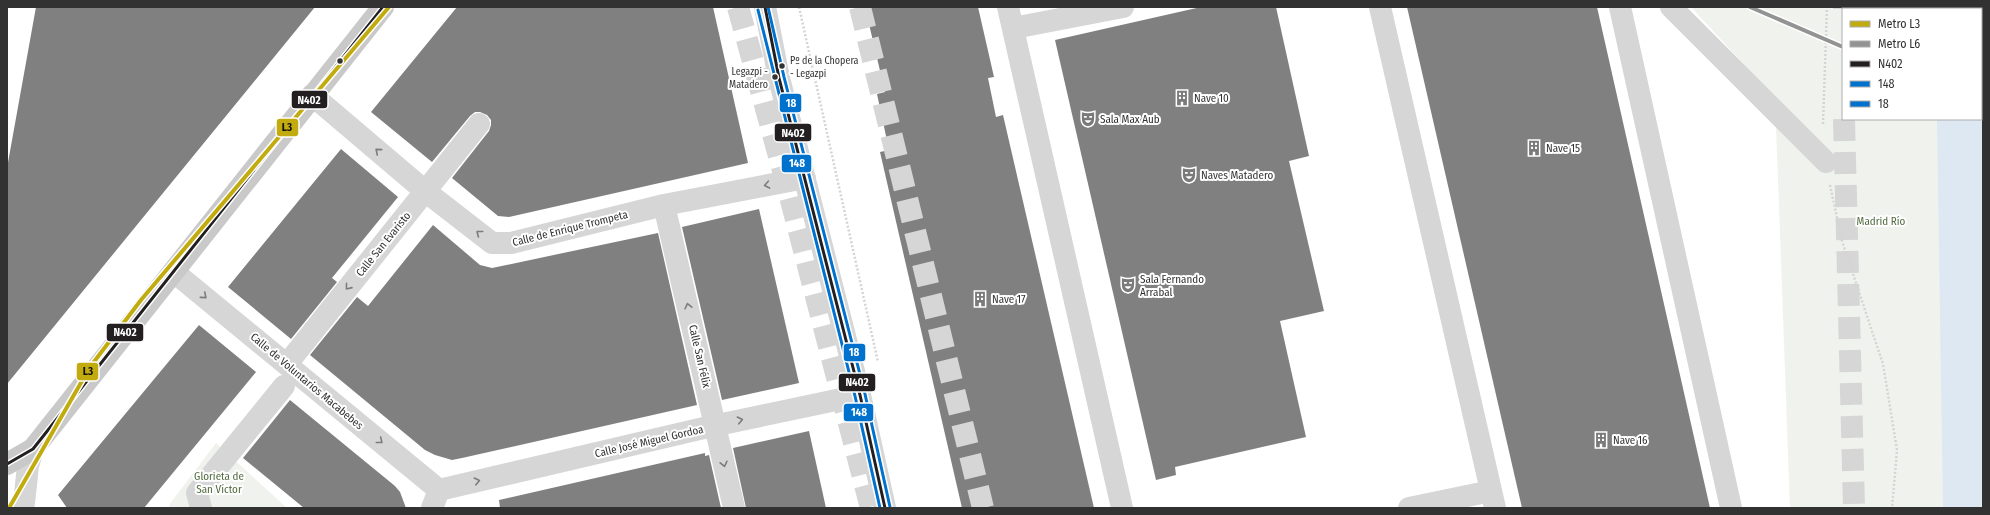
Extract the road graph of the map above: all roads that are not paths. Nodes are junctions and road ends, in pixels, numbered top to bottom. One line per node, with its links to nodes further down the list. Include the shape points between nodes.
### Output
1 (384, 7): 8 (main road)
2 (1123, 7): 7 (street)
3 (1380, 7): 22 (street)
4 (1620, 7): 29 (street)
5 (1671, 7): 10 (street)
6 (763, 8): 11 (street)
7 (1011, 17): 27 (street)
8 (312, 95): 12 (street, Calle de Enrique Trompeta, one-way to 8); 14 (main road)
9 (479, 124): 12 (street, Calle San Evaristo)
10 (1826, 162)
11 (805, 178): 13 (street, Calle de Enrique Trompeta, one-way to 13); 17 (street)
12 (425, 192): 13 (street, Calle de Enrique Trompeta, one-way to 12, via 510,244 492,243); 15 (street, Calle San Evaristo, one-way to 15)
13 (664, 205): 18 (street, Calle San Félix, one-way to 13)
14 (174, 272): 15 (street, Calle de Voluntarios Macabebes, one-way to 15); 19 (main road)
15 (287, 364): 21 (street, Calle de Voluntarios Macabebes, one-way to 21)
16 (284, 386): 24 (street, via 197,493)
17 (860, 395): 18 (street, Calle José Miguel Gordoa, one-way to 17); 26 (street)
18 (715, 426): 21 (street, Calle José Miguel Gordoa, one-way to 18); 25 (street, Calle San Félix, one-way to 25)
19 (33, 449): 20 (main road); 23 (street, via 28,466 24,503)
20 (7, 464)
21 (435, 499)
22 (1493, 500): 28 (street)
23 (20, 508)
24 (201, 508)
25 (734, 508)
26 (885, 508)
27 (1122, 508)
28 (1410, 508)
29 (1731, 508)

